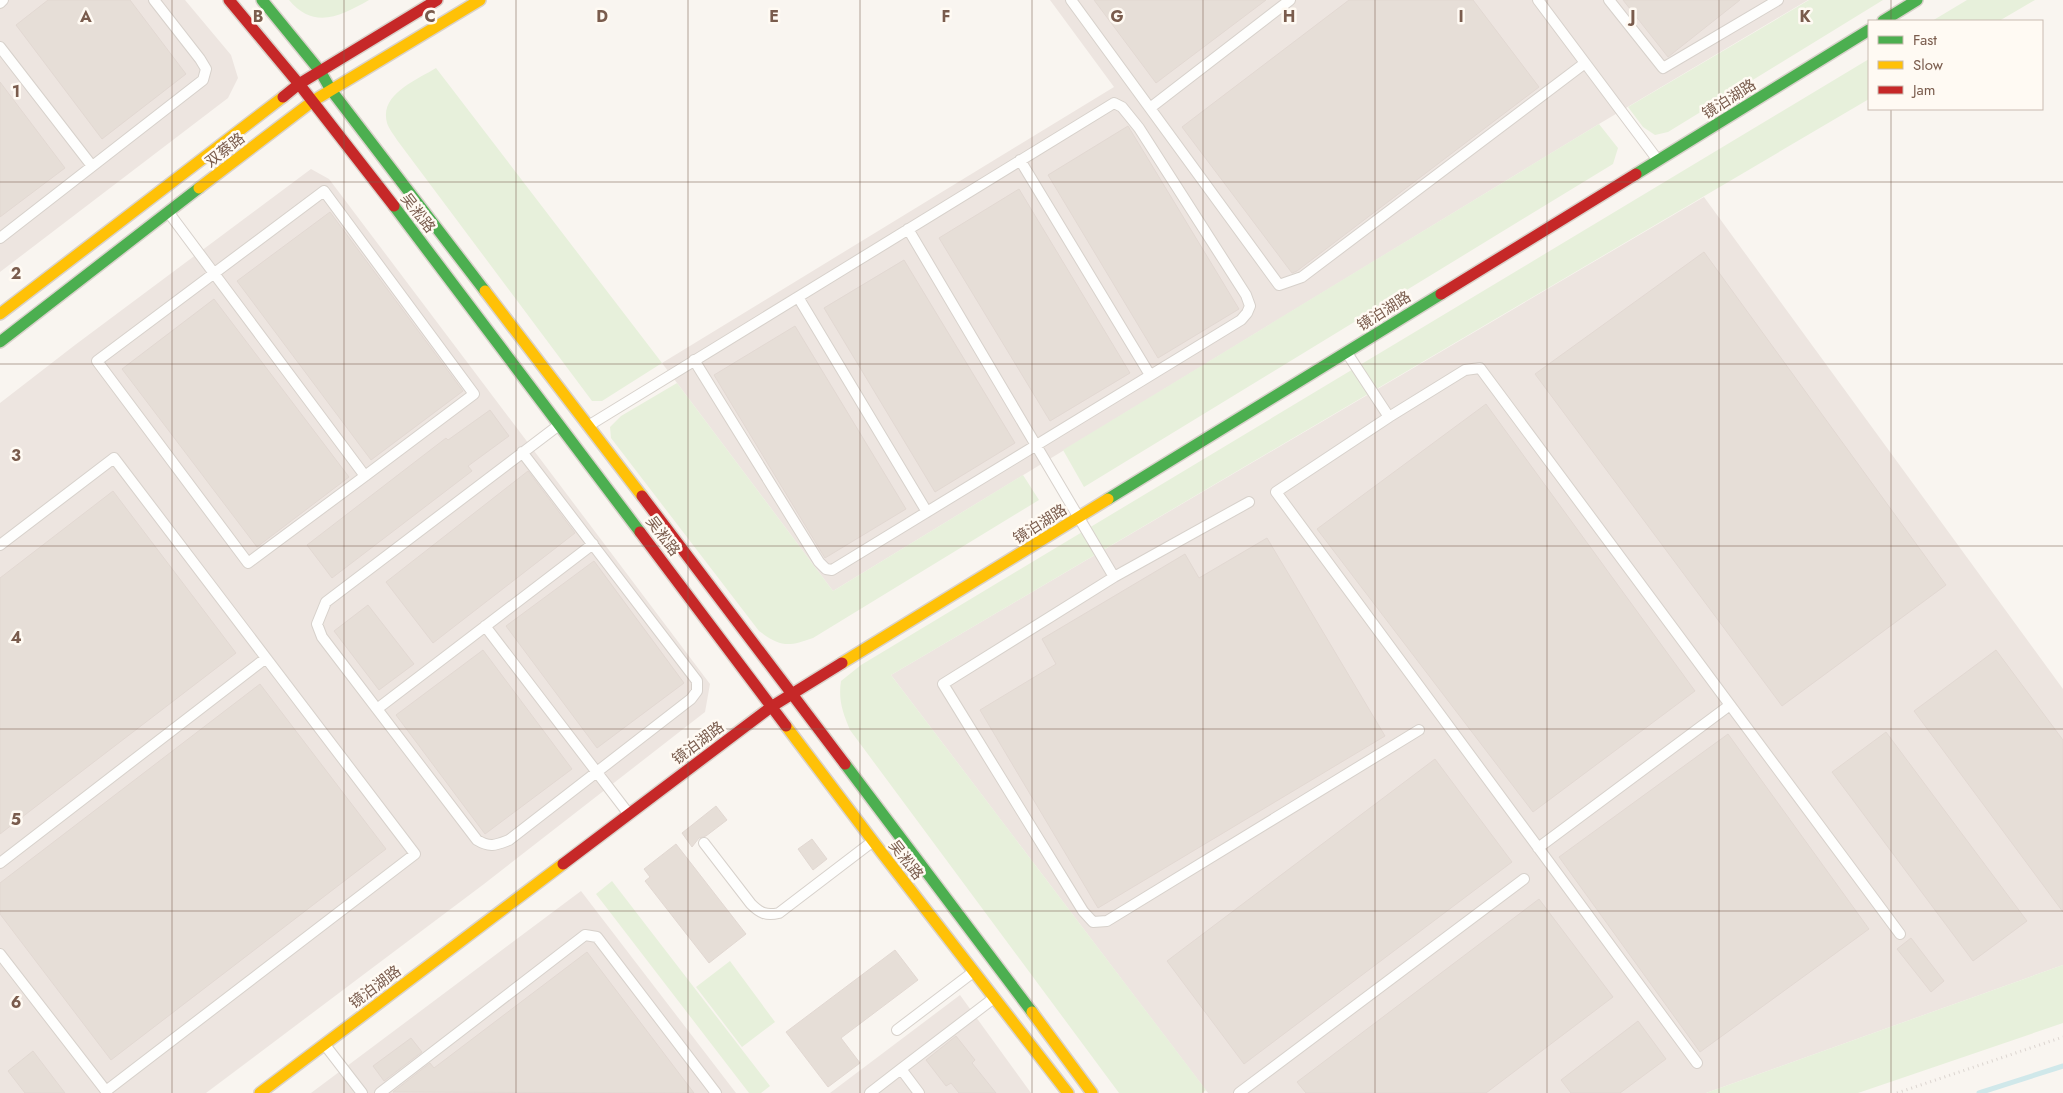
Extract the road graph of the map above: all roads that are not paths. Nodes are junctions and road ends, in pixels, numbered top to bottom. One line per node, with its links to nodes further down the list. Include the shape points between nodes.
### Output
1 (3, 0): 13 (lane)
2 (154, 0): 25 (lane, via 200,59 206,70 203,80)
3 (230, 0): 19 (street, 吴淞路)
4 (262, 0): 18 (street, 吴淞路)
5 (437, 0): 18 (street, 双蔡路)
6 (480, 0): 20 (street, 双蔡路)
7 (1071, 0): 22 (lane)
8 (1290, 0): 22 (lane)
9 (1538, 0): 17 (lane)
10 (1609, 0): 11 (lane, via 1663,68)
11 (1778, 0)
12 (1917, 0): 14 (street)
13 (0, 2)
14 (1885, 20)
15 (1868, 31): 24 (street, 镜泊湖路)
16 (0, 47): 25 (lane)
17 (1585, 63): 22 (lane, via 1302,277 1279,285); 24 (lane)
18 (320, 71): 19 (street, 双蔡路); 20 (street, 吴淞路)
19 (299, 84): 21 (street, 吴淞路); 31 (street, 双蔡路)
20 (331, 90): 21 (street, 双蔡路); 38 (street, 吴淞路)
21 (313, 101): 26 (street, 双蔡路); 37 (street, 吴淞路)
22 (1150, 108)
23 (1020, 160): 27 (lane); 35 (lane); 35 (lane, via 1114,103 1122,107 1139,128 1246,295 1250,306 1241,320)
24 (1658, 160): 33 (street, 镜泊湖路)
25 (92, 166): 28 (lane)
26 (168, 212): 29 (lane); 32 (street, 双蔡路)
27 (908, 229): 30 (lane); 39 (lane)
28 (0, 238)
29 (215, 274): 41 (lane); 41 (lane, via 324,192 474,394); 41 (lane, via 97,361 248,563)
30 (798, 297): 34 (lane); 43 (lane)
31 (0, 314)
32 (0, 342)
33 (1347, 352): 36 (lane); 44 (street, 镜泊湖路)
34 (694, 360): 38 (lane); 43 (lane, via 826,569 832,570)
35 (1150, 375): 39 (lane)
36 (1389, 417): 51 (lane, via 1465,370 1480,368); 59 (lane, via 1276,492)
37 (560, 424): 38 (street, 吴淞路); 40 (lane)
38 (579, 432): 50 (street, 吴淞路); 52 (street, 吴淞路)
39 (1036, 445): 43 (lane); 44 (lane)
40 (522, 452): 45 (lane); 53 (lane, via 326,602 317,624 322,637)
41 (364, 476)
42 (1248, 502): 47 (lane)
43 (927, 512)
44 (1079, 517): 47 (lane); 50 (street, 镜泊湖路)
45 (593, 544): 48 (lane); 55 (lane, via 697,681 697,691 691,699)
46 (0, 545): 49 (lane, via 114,458)
47 (1114, 577): 54 (lane, via 943,684 1083,911 1093,922 1107,921)
48 (485, 626): 53 (lane); 55 (lane)
49 (266, 658): 60 (lane); 63 (lane, via 415,854 106,1091)
50 (793, 694): 52 (street, 镜泊湖路); 64 (street, 吴淞路)
51 (1730, 705): 59 (lane); 62 (lane)
52 (771, 707): 56 (street, 镜泊湖路); 57 (street, 吴淞路)
53 (377, 709): 55 (lane, via 477,840 485,846 509,840)
54 (1419, 730)
55 (597, 772): 56 (lane)
56 (629, 814): 67 (street, 镜泊湖路)
57 (873, 842): 58 (lane, via 779,913 769,915 759,912 751,904); 64 (street, 吴淞路)
58 (704, 844)
59 (1538, 848): 68 (lane)
60 (0, 863)
61 (1524, 879): 78 (lane)
62 (1900, 934)
63 (0, 954)
64 (983, 965): 65 (street, 吴淞路); 66 (lane); 77 (street, 吴淞路)
65 (994, 998): 69 (lane); 70 (street, 吴淞路)
66 (897, 1030)
67 (324, 1044): 71 (street, 镜泊湖路); 72 (lane)
68 (1697, 1063)
69 (901, 1068): 75 (lane); 76 (lane)
70 (1063, 1091)
71 (260, 1093)
72 (362, 1093)
73 (380, 1093): 74 (lane, via 585,935 597,937)
74 (716, 1093)
75 (870, 1093)
76 (919, 1093)
77 (1092, 1093)
78 (1239, 1093)

